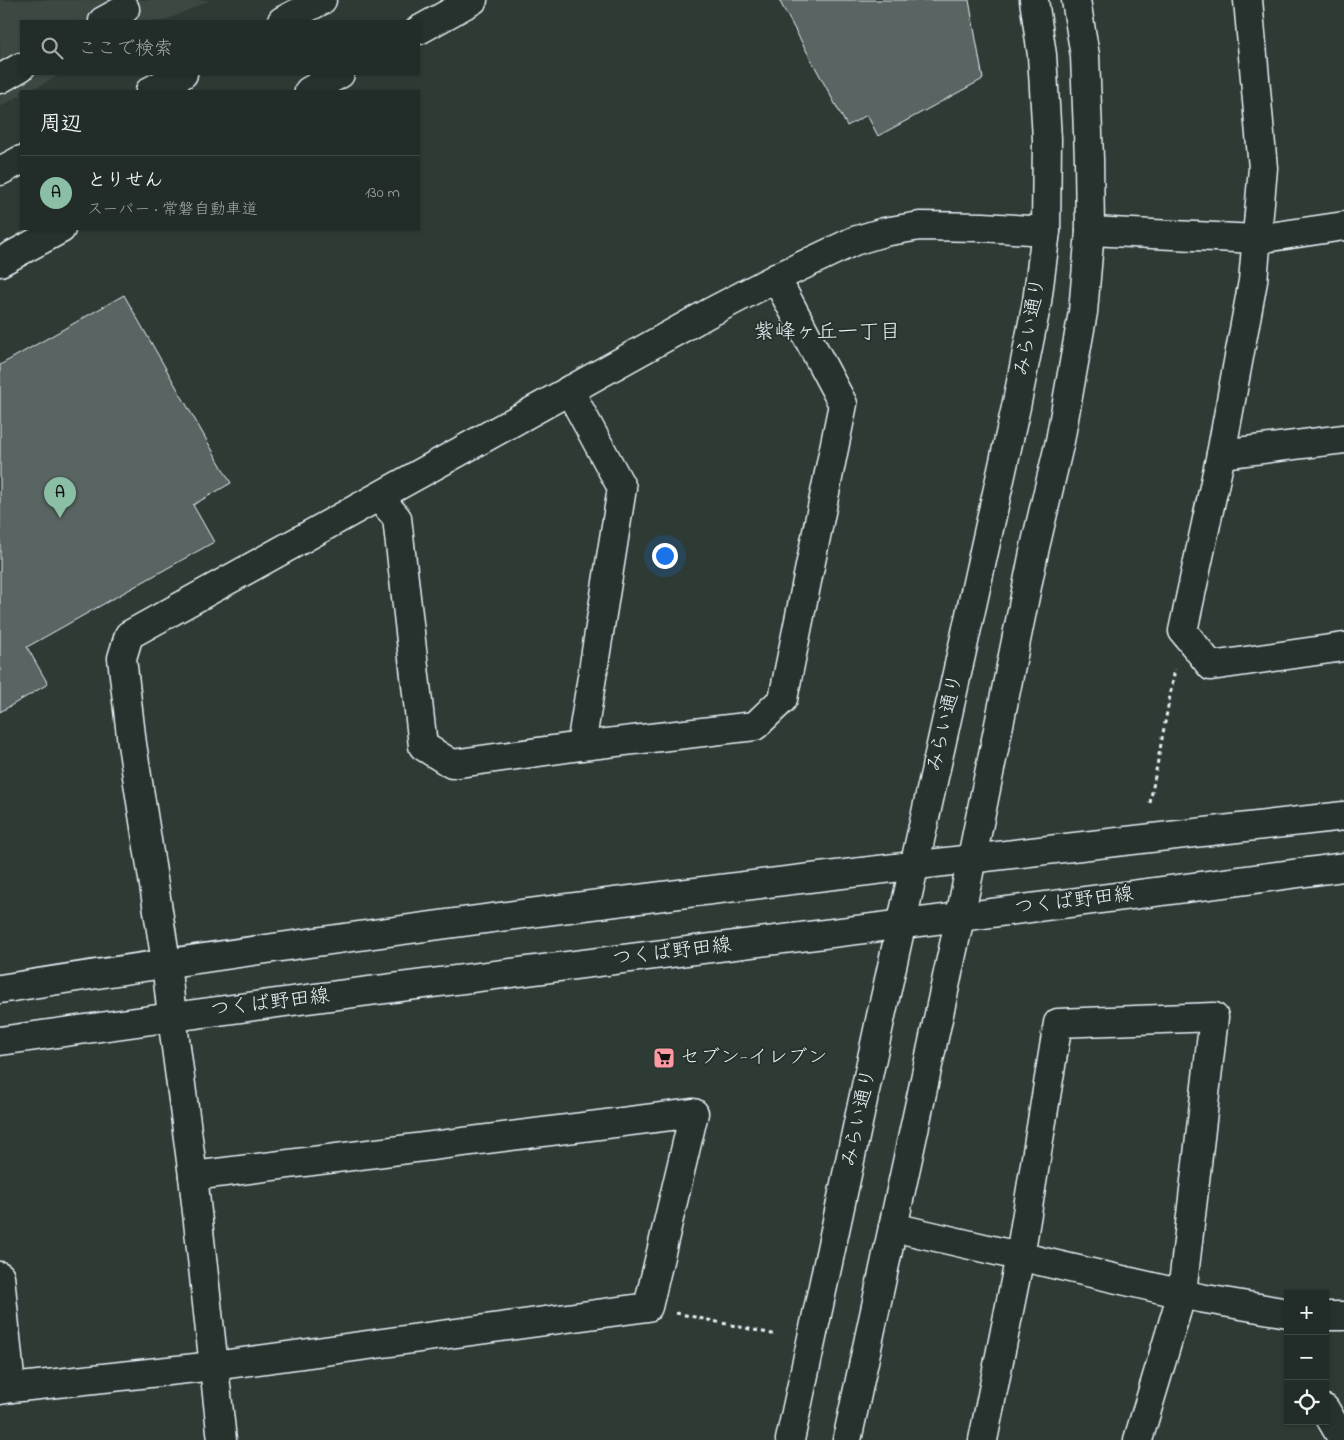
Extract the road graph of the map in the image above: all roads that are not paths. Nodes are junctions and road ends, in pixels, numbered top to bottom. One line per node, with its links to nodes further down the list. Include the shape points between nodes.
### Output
1 (322, 0): 6 (main road)
2 (473, 0): 7 (main road)
3 (1034, 0): 18 (main road, みらい通り, via 1042,55 1047,139)
4 (1076, 0): 19 (main road, via 1085,56)
5 (1248, 0): 20 (main road, via 1263,168)
6 (284, 20)
7 (420, 29)
8 (20, 68): 11 (main road)
9 (181, 75): 12 (main road)
10 (338, 75): 13 (main road)
11 (0, 79)
12 (152, 90)
13 (310, 90)
14 (20, 161): 15 (main road)
15 (0, 171)
16 (1344, 226): 20 (main road)
17 (59, 230): 21 (main road)
18 (1046, 231): 22 (main road, via 920,226 884,232 854,241); 31 (main road, みらい通り, via 1037,302 1016,407)
19 (1090, 231): 20 (main road); 30 (main road, via 1083,312 1060,441 1035,547)
20 (1257, 239): 25 (main road, via 1253,281)
21 (0, 262)
22 (776, 278): 23 (main road); 28 (main road, via 843,404 783,699 756,726)
23 (569, 390): 26 (main road); 28 (main road, via 622,488)
24 (1344, 439): 25 (main road)
25 (1221, 454): 27 (main road, via 1183,630 1211,666)
26 (379, 497): 28 (main road, via 397,518 423,746 452,764); 35 (main road, via 129,635 122,658)
27 (1344, 647)
28 (581, 746)
29 (1344, 816): 30 (main road)
30 (972, 859): 31 (main road); 33 (main road)
31 (914, 866): 34 (main road, みらい通り); 35 (main road, via 500,916)
32 (1344, 867): 33 (main road, つくば野田線)
33 (960, 917): 34 (main road, つくば野田線); 40 (main road)
34 (901, 925): 37 (main road, つくば野田線); 51 (main road, みらい通り)
35 (166, 962): 36 (main road); 37 (main road)
36 (0, 989)
37 (172, 1017): 38 (main road, つくば野田線); 39 (main road)
38 (0, 1041)
39 (193, 1176): 47 (main road); 47 (main road, via 694,1113 648,1307)
40 (893, 1227): 41 (main road); 52 (main road)
41 (1020, 1256): 43 (main road); 43 (main road, via 1058,1023 1214,1017); 53 (main road)
42 (0, 1276): 48 (main road)
43 (1182, 1293): 44 (main road); 54 (main road)
44 (1284, 1313)
45 (1329, 1316): 46 (main road)
46 (1344, 1316)
47 (214, 1366): 48 (main road); 50 (main road)
48 (5, 1389)
49 (1329, 1416): 55 (main road)
50 (222, 1440)
51 (790, 1440)
52 (847, 1440)
53 (983, 1440)
54 (1138, 1440)
55 (1343, 1440)

